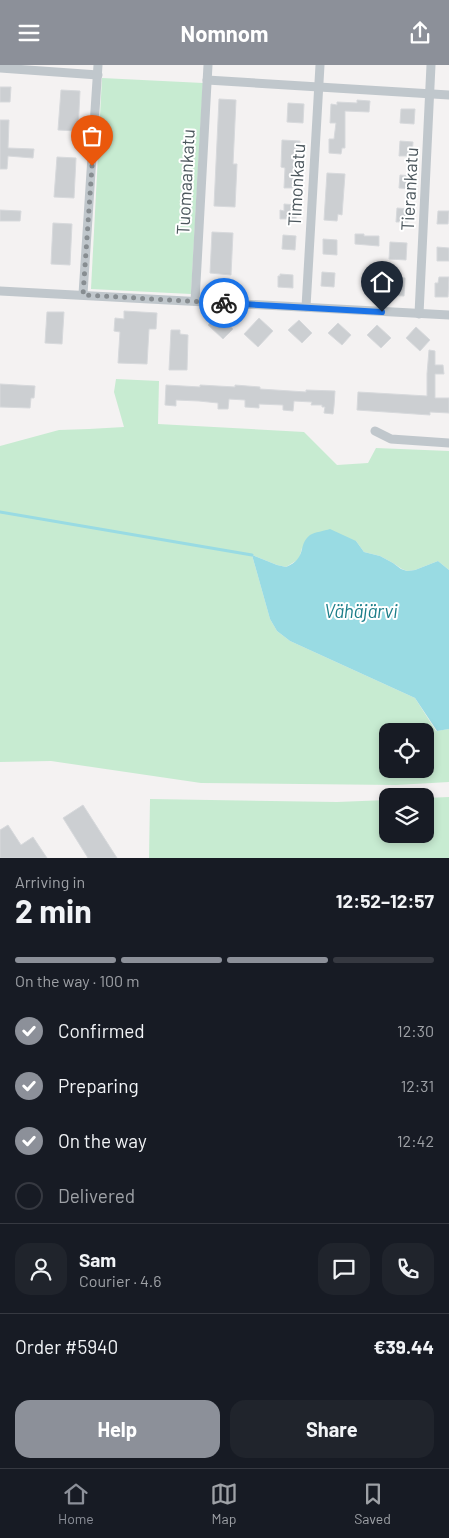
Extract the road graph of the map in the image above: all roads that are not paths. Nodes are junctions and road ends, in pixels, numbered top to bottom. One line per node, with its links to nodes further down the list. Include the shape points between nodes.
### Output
1 (208, 65): 6 (street, Tuomaankatu)
2 (320, 65): 7 (street, Timonkatu)
3 (431, 65): 8 (street, Tierankatu)
4 (0, 68): 5 (street)
5 (98, 70): 11 (street)
6 (207, 80): 7 (street); 12 (street, Tuomaankatu)
7 (318, 87): 8 (street); 13 (street, Timonkatu)
8 (430, 94): 9 (street); 14 (street, Tierankatu)
9 (449, 95)
10 (0, 291): 11 (street)
11 (83, 295): 12 (street)
12 (195, 301): 13 (street)
13 (306, 307): 14 (street)
14 (419, 314): 15 (street)
15 (449, 315)
16 (375, 431): 17 (street, via 391,439)
17 (449, 443)

